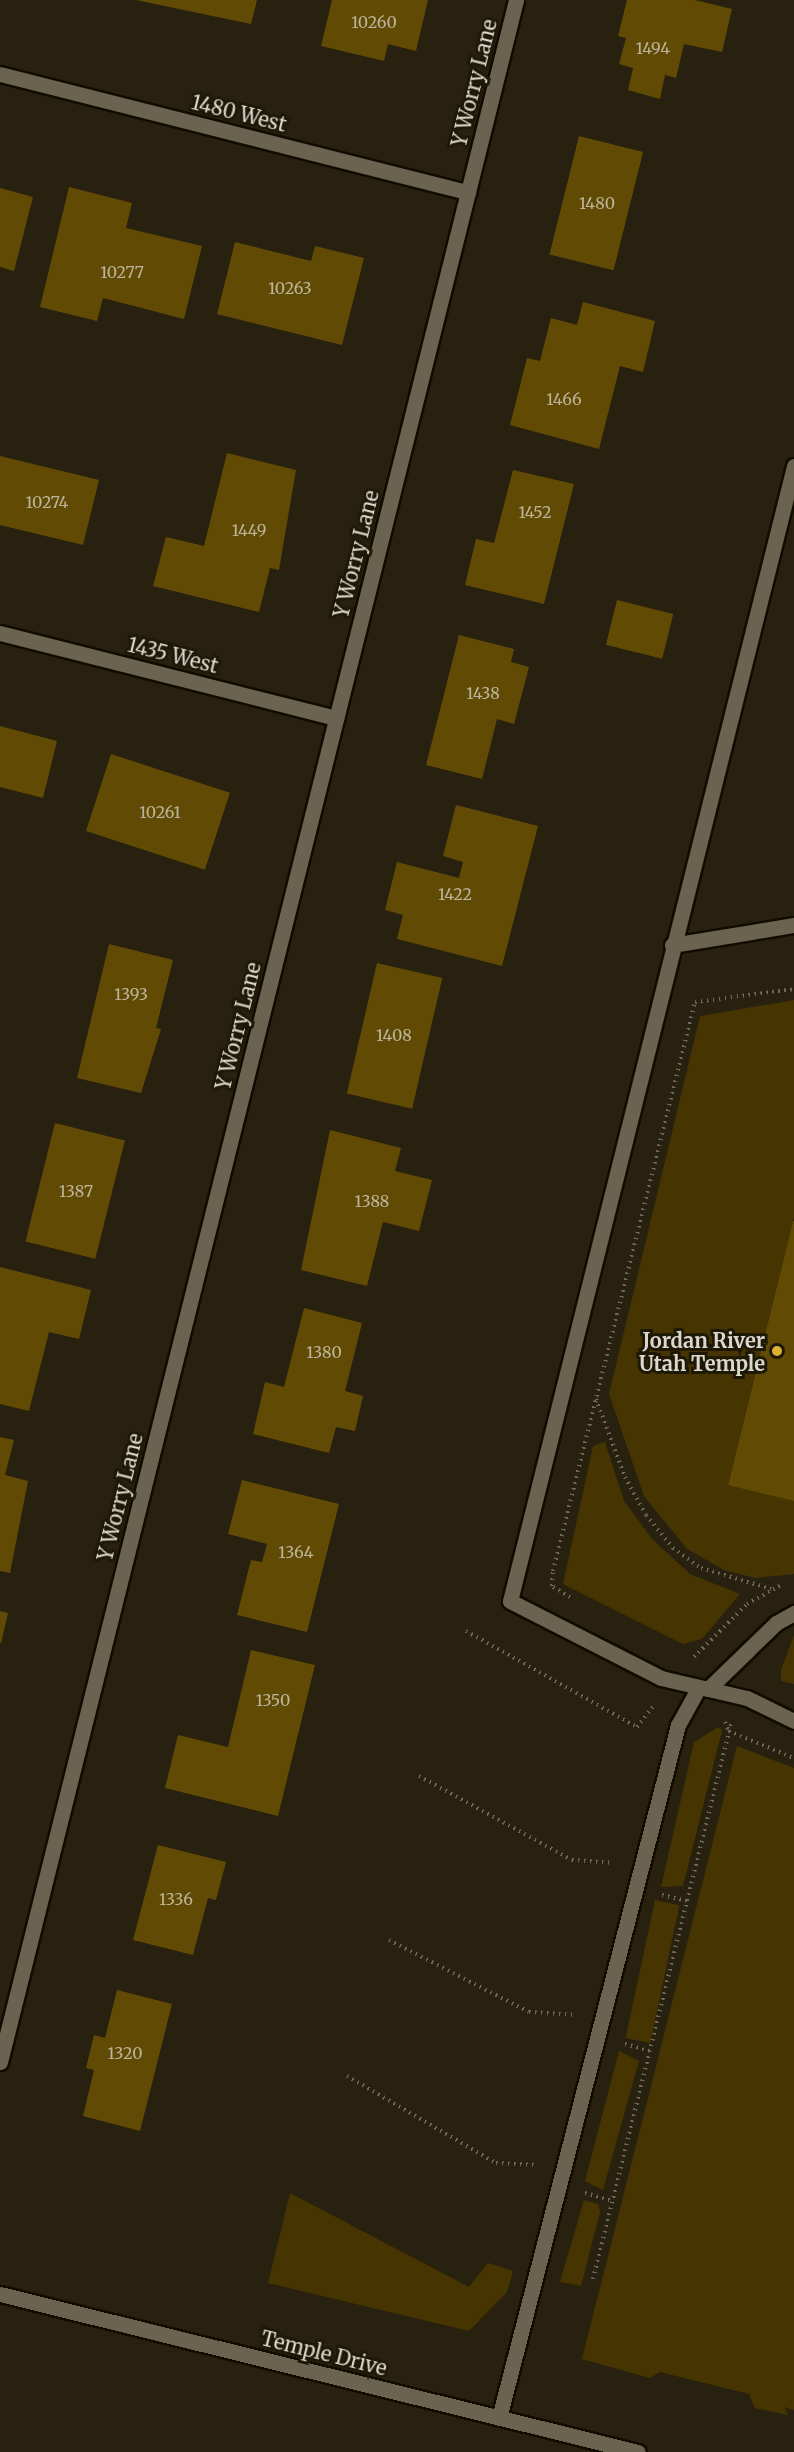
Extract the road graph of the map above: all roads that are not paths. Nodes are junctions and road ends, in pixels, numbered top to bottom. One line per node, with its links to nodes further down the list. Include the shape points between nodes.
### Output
1 (516, 0): 3 (street, Y Worry Lane)
2 (0, 74): 3 (street, 1480 West)
3 (468, 192): 6 (street, Y Worry Lane)
4 (794, 466): 8 (street)
5 (0, 633): 6 (street, 1435 West)
6 (336, 718): 12 (street, Y Worry Lane)
7 (794, 924): 8 (street)
8 (672, 945): 10 (street, via 510,1601 672,1680)
9 (794, 1613): 10 (street, via 776,1623)
10 (704, 1688): 11 (street, via 757,1704); 14 (street, via 678,1725)
11 (794, 1721)
12 (0, 2062)
13 (0, 2294): 14 (street, Temple Drive)
14 (499, 2418): 15 (street, Temple Drive)
15 (638, 2452)

